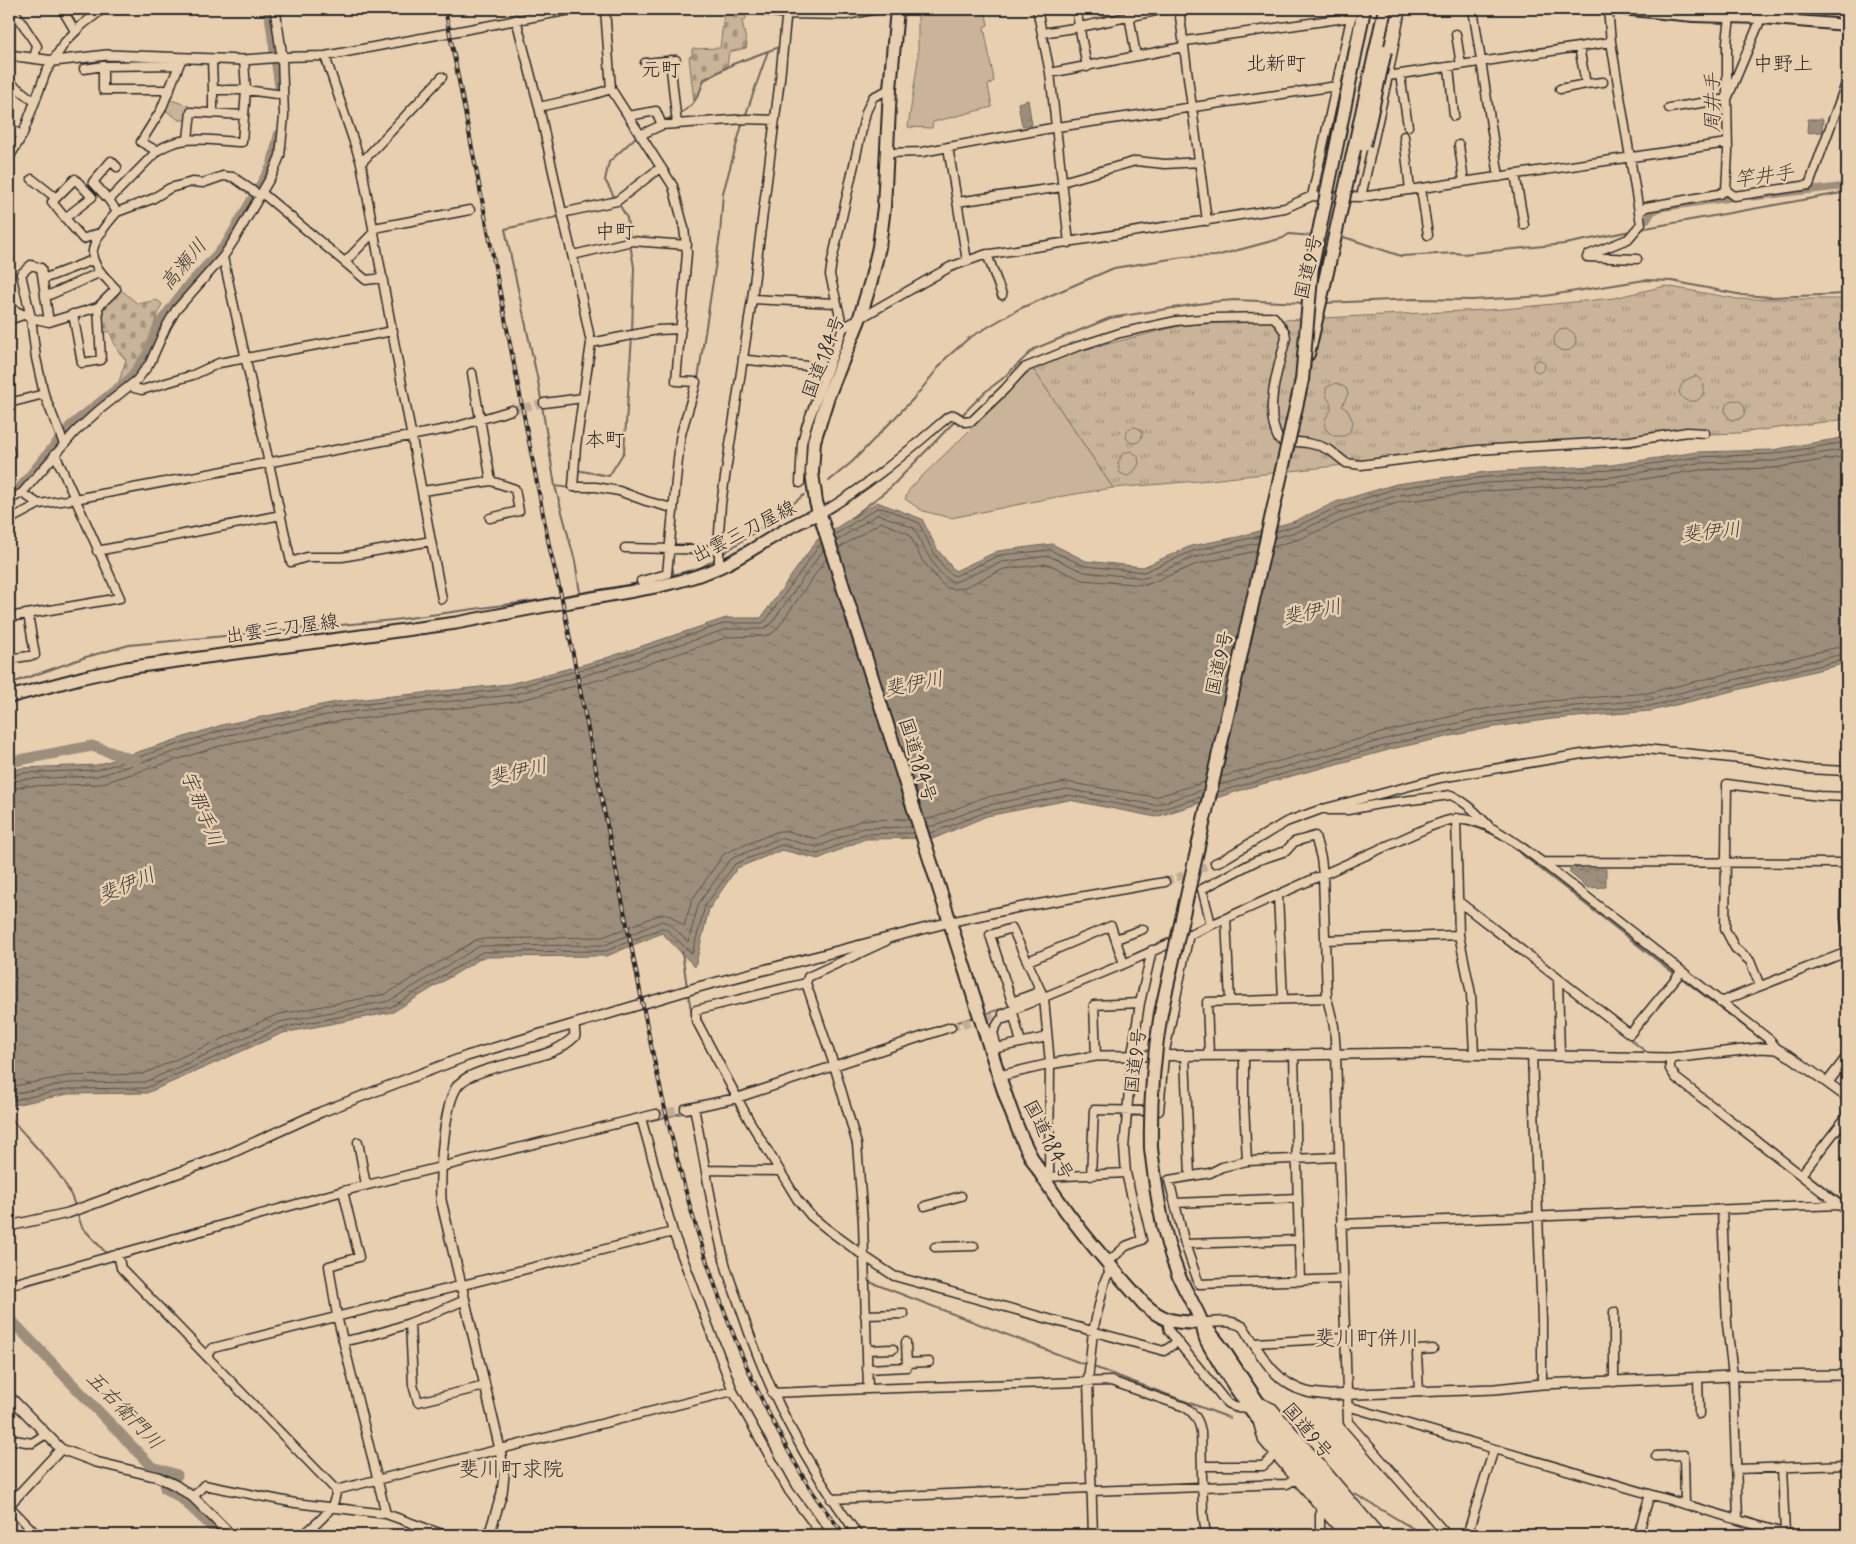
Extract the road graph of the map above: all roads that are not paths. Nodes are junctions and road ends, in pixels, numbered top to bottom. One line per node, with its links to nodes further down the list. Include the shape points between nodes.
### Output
1 (13, 9): 40 (street, via 37,46)
2 (62, 9): 30 (street)
3 (103, 9): 30 (street)
4 (275, 9): 39 (street)
5 (576, 9): 27 (street)
6 (605, 9): 62 (street)
7 (756, 9): 22 (street)
8 (878, 9): 22 (street, via 846,15)
9 (898, 9): 63 (highway, 国道184号)
10 (1037, 9): 31 (street)
11 (1076, 9): 29 (street)
12 (1165, 9): 23 (street)
13 (1179, 9): 34 (street)
14 (1354, 9): 25 (street)
15 (1364, 9): 154 (highway, bridge, via 1312,266)
16 (1385, 9): 132 (highway, 国道9号, bridge)
17 (1394, 9): 132 (highway, bridge, via 1351,198)
18 (1401, 9): 54 (street)
19 (1472, 9): 44 (street)
20 (1608, 9): 33 (street)
21 (1621, 9): 26 (main road)
22 (787, 11): 77 (street)
23 (1129, 13): 29 (street); 38 (street)
24 (1763, 13): 26 (main road); 28 (main road); 68 (street)
25 (1352, 17): 34 (street); 58 (street)
26 (1730, 17): 68 (street)
27 (516, 19): 37 (street); 70 (street)
28 (1847, 25)
29 (1080, 28): 31 (street); 50 (street)
30 (75, 31): 43 (street, via 64,42)
31 (1042, 33): 52 (street)
32 (1456, 34): 47 (street)
33 (1611, 42): 35 (street); 92 (street)
34 (1184, 44): 38 (street); 71 (street)
35 (1579, 47): 44 (street); 57 (street)
36 (9, 55): 40 (street)
37 (325, 56): 39 (street); 95 (street)
38 (1136, 56): 50 (street)
39 (282, 57): 42 (street); 106 (street, via 284,116 280,156)
40 (34, 58): 43 (street)
41 (212, 59): 42 (street); 45 (street); 65 (street)
42 (244, 60): 66 (street)
43 (54, 61): 45 (street, via 107,55); 69 (street, via 46,72)
44 (1481, 61): 47 (street); 99 (street)
45 (181, 62): 48 (street); 64 (street)
46 (645, 63): 78 (street, via 673,60)
47 (1461, 65): 49 (street)
48 (103, 66): 51 (street); 64 (street, via 103,90)
49 (1449, 66): 53 (street); 76 (street)
50 (1087, 67): 52 (street)
51 (84, 69)
52 (1050, 73): 82 (street)
53 (1400, 74): 54 (street); 80 (street)
54 (1388, 76): 108 (street)
55 (442, 77): 95 (street)
56 (1603, 82): 57 (street)
57 (1586, 84): 60 (street)
58 (1337, 86): 71 (street); 107 (street)
59 (1846, 86): 105 (street, via 1809,185 1734,196)
60 (1560, 88)
61 (9, 89): 69 (street, via 12,84)
62 (611, 89): 70 (street); 75 (street)
63 (890, 89): 91 (highway, 国道184号); 138 (street, via 873,97 866,112 832,261 830,275)
64 (170, 90): 90 (street, via 140,142)
65 (213, 90): 66 (street); 73 (street)
66 (246, 90): 67 (street); 74 (street)
67 (277, 94)
68 (1727, 99): 72 (street); 87 (street)
69 (35, 102): 83 (street)
70 (539, 107): 115 (street)
71 (1192, 107): 82 (street); 94 (street)
72 (1669, 108)
73 (213, 113): 74 (street); 86 (street, via 191,112)
74 (244, 115): 86 (street, via 242,142)
75 (628, 116): 79 (street, via 656,111); 84 (street)
76 (1454, 116)
77 (775, 120): 78 (street); 137 (street)
78 (676, 124): 79 (street)
79 (662, 125): 84 (street)
80 (1408, 126)
81 (9, 127): 83 (street)
82 (1057, 127): 89 (street); 102 (street)
83 (22, 136): 93 (street)
84 (640, 136): 97 (street)
85 (1404, 136): 104 (street)
86 (188, 139): 90 (street, via 173,141)
87 (1727, 143): 92 (street); 105 (street)
88 (1459, 145): 101 (street)
89 (948, 147): 91 (street); 111 (street)
90 (157, 151): 110 (street)
91 (887, 153): 144 (highway, 国道184号, via 879,247)
92 (1630, 157): 98 (street); 114 (street)
93 (9, 158)
94 (1200, 162): 102 (street, via 1165,164 1136,160); 117 (street)
95 (361, 163): 119 (street)
96 (117, 167): 110 (street, via 111,161 93,182)
97 (661, 167): 115 (street, via 617,200); 123 (street, via 673,186)
98 (1516, 174): 99 (street); 118 (street)
99 (1499, 177): 101 (street)
100 (32, 179): 109 (street)
101 (1464, 182): 103 (street)
102 (1062, 184): 111 (street); 122 (street)
103 (1421, 188): 104 (street); 121 (street)
104 (1410, 190): 108 (street)
105 (1726, 190): 114 (street, via 1720,194 1646,207)
106 (261, 195): 113 (street, via 233,177 222,176 203,183 192,182 170,188 152,199); 126 (street); 130 (street)
107 (1312, 196): 108 (street); 117 (street, via 1285,208)
108 (1362, 197)
109 (56, 198): 116 (street, via 52,202); 116 (street, via 75,179 92,197)
110 (109, 200): 113 (street)
111 (957, 202): 129 (street)
112 (470, 210): 119 (street)
113 (117, 212): 120 (street)
114 (1640, 212): 127 (street, via 1640,224 1628,239 1587,257)
115 (562, 213): 125 (street)
116 (65, 218): 120 (street, via 83,239)
117 (1208, 221): 122 (street)
118 (1524, 225)
119 (374, 230): 130 (street); 133 (street)
120 (102, 232): 128 (street, via 97,238)
121 (1428, 235)
122 (1069, 243): 124 (street)
123 (687, 245): 125 (street, via 632,241); 147 (street)
124 (987, 254): 129 (street); 135 (street)
125 (573, 255): 149 (street)
126 (223, 257): 150 (street); 155 (street, via 176,310 150,363)
127 (1637, 259)
128 (93, 260): 131 (street); 134 (street)
129 (967, 261): 144 (street, via 950,267)
130 (345, 262): 133 (street, via 366,280)
131 (101, 272): 136 (street); 140 (street, via 116,289)
132 (1327, 272): 154 (highway, 国道9号, bridge)
133 (383, 278): 148 (street)
134 (43, 279): 136 (street); 142 (street, via 41,268 31,265 21,274)
135 (1002, 295)
136 (45, 297): 145 (street)
137 (752, 299): 138 (street); 151 (street)
138 (836, 303): 146 (street)
139 (9, 304): 142 (street, via 14,310)
140 (98, 307): 141 (street); 141 (street, via 101,360 82,363)
141 (73, 314): 145 (street)
142 (29, 316): 143 (street); 145 (street); 156 (street)
143 (9, 320)
144 (859, 320): 146 (street); 179 (highway, 国道184号, via 828,396 814,441 812,473)
145 (49, 322)
146 (843, 328): 153 (street)
147 (681, 329): 149 (street, via 657,330); 176 (street, via 676,381 696,382 684,418)
148 (393, 331): 150 (street); 163 (street)
149 (591, 343): 157 (street)
150 (245, 358): 155 (street, via 219,363 193,375 142,390); 168 (street)
151 (743, 358): 153 (street, via 808,366); 185 (street, via 721,504)
152 (472, 373): 161 (street)
153 (824, 379): 170 (street, via 802,443)
154 (1302, 380): 303 (highway, 国道9号, bridge, via 1153,1060 1151,1148 1156,1188 1178,1273)
155 (132, 385): 164 (street, via 98,410)
156 (44, 394): 158 (street); 164 (street)
157 (583, 398): 159 (street); 176 (street, via 573,486 619,491)
158 (9, 400)
159 (544, 403)
160 (512, 410): 161 (street)
161 (481, 419): 163 (street); 169 (street)
162 (1705, 432): 179 (street, via 1630,442 1477,450 1361,465 1346,463 1320,446 1279,440 1274,431 1273,388 1286,338 1274,317 1176,321 1120,333 1024,368 972,421 948,417)
163 (412, 436): 168 (street); 171 (street)
164 (64, 444): 166 (street)
165 (9, 448): 167 (street)
166 (55, 454): 172 (street); 173 (street)
167 (9, 456)
168 (270, 463): 173 (street); 177 (street)
169 (491, 481): 171 (street); 178 (street, via 515,488 519,511)
170 (800, 483)
171 (422, 491): 181 (street)
172 (22, 492): 174 (street); 175 (street)
173 (75, 499): 175 (street); 184 (street)
174 (9, 500)
175 (40, 504): 180 (street)
176 (672, 508): 183 (street)
177 (281, 515): 181 (street, via 291,562 307,557 342,557); 184 (street)
178 (490, 518)
179 (822, 519): 186 (main road, 出雲三刀屋線, via 804,519); 207 (highway, 国道184号)
180 (9, 520)
181 (431, 541): 188 (street)
182 (626, 548): 183 (street)
183 (669, 549): 185 (street); 187 (street, via 667,574)
184 (97, 550): 189 (street, via 120,598)
185 (719, 550): 186 (street)
186 (720, 567): 192 (main road, 出雲三刀屋線, via 672,583 456,623 126,668)
187 (641, 581)
188 (442, 599)
189 (28, 614): 190 (street); 191 (street, via 35,655)
190 (9, 617)
191 (9, 659)
192 (9, 697)
193 (1847, 771): 195 (street, via 1636,748 1440,778)
194 (1847, 798): 199 (street, via 1726,784)
195 (1319, 810): 197 (street, via 1348,810 1452,796 1472,808); 200 (street, via 1286,822)
196 (1456, 818): 197 (street); 202 (street); 205 (street)
197 (1489, 827): 198 (street)
198 (1542, 862): 199 (street); 220 (street)
199 (1726, 862): 201 (street); 223 (street, via 1725,929 1735,948 1750,961)
200 (1215, 863)
201 (1847, 863): 209 (street)
202 (1323, 875): 204 (street); 208 (street, via 1315,836 1294,842 1286,851 1256,861 1202,890); 215 (street)
203 (1165, 882): 207 (street)
204 (1278, 896): 206 (street); 226 (street)
205 (1458, 901): 213 (street); 221 (street)
206 (1226, 918): 208 (street); 227 (street)
207 (950, 922): 211 (street); 251 (highway, 国道184号)
208 (1211, 924): 212 (street)
209 (1847, 929)
210 (1143, 930): 214 (street)
211 (904, 934): 222 (street, via 808,977); 231 (street, via 702,986)
212 (1189, 934): 216 (street); 245 (street)
213 (1459, 934): 215 (street); 237 (street, via 1471,994)
214 (1116, 939): 218 (street, via 1111,926); 219 (street)
215 (1326, 940): 225 (street)
216 (1152, 950): 219 (street); 229 (street)
217 (1847, 952): 223 (street)
218 (1028, 961): 224 (street); 224 (street, via 1012,928 990,935 1012,1002)
219 (1124, 964): 224 (street)
220 (1681, 972): 221 (street, via 1630,1034); 228 (street)
221 (1558, 979): 243 (street)
222 (806, 983): 250 (street); 254 (street, via 696,1010 696,1020)
223 (1760, 986): 228 (street)
224 (1042, 994): 230 (street); 233 (street)
225 (1327, 998): 226 (street); 236 (street)
226 (1283, 999): 227 (street)
227 (1230, 1001): 240 (street, via 1207,1002)
228 (1720, 1002): 235 (street, via 1770,1040)
229 (1140, 1004): 239 (street); 244 (street, via 1094,1005)
230 (1003, 1014)
231 (574, 1025): 265 (street, via 575,1036 550,1053 474,1074 460,1083 452,1097); 284 (street, via 467,1056 321,1112 227,1155 68,1212)
232 (951, 1028): 250 (street)
233 (1048, 1037): 234 (street); 249 (street)
234 (1021, 1043): 234 (street, via 997,1048 993,1032 1000,1020 1014,1016)
235 (1776, 1049): 248 (street); 252 (street)
236 (1336, 1054): 237 (street); 242 (street); 262 (street)
237 (1474, 1054): 238 (street)
238 (1532, 1054): 243 (street); 282 (street)
239 (1132, 1055): 244 (street); 245 (street); 257 (street)
240 (1209, 1055): 241 (street); 246 (street)
241 (1244, 1055): 242 (street); 264 (street)
242 (1294, 1055): 263 (street)
243 (1560, 1055): 248 (street)
244 (1096, 1056): 249 (street)
245 (1164, 1056): 246 (street); 257 (street, via 1159,1112)
246 (1185, 1056): 271 (street)
247 (1847, 1056): 252 (street)
248 (1670, 1058): 269 (street, via 1670,1069 1676,1078)
249 (1050, 1064): 251 (street); 272 (street)
250 (834, 1065): 254 (street); 291 (street, via 857,1144)
251 (999, 1076): 272 (highway, 国道184号, via 1029,1153)
252 (1828, 1082): 253 (street)
253 (1847, 1097)
254 (737, 1098): 255 (street); 267 (street)
255 (694, 1107): 256 (street); 266 (street)
256 (685, 1108)
257 (1127, 1111): 268 (street); 270 (street, via 1094,1110)
258 (656, 1114): 260 (street)
259 (1847, 1116): 269 (street)
260 (641, 1118): 265 (street); 285 (street)
261 (358, 1142): 273 (street)
262 (1338, 1157): 263 (street); 283 (street)
263 (1296, 1158): 264 (street); 276 (street)
264 (1246, 1161): 271 (street)
265 (440, 1167): 273 (street); 295 (street, via 441,1200)
266 (706, 1170): 267 (street); 328 (street, via 726,1264)
267 (778, 1171): 291 (street, via 811,1216)
268 (1126, 1174): 270 (street); 292 (street, via 1142,1240 1126,1246)
269 (1801, 1175): 278 (street)
270 (1091, 1176): 272 (street)
271 (1190, 1176): 277 (street, via 1170,1180)
272 (1046, 1177): 292 (highway, 国道184号, via 1068,1214)
273 (366, 1185): 274 (street)
274 (343, 1191): 290 (street); 301 (street, via 358,1257 329,1266)
275 (960, 1196): 279 (street)
276 (1298, 1198): 277 (street); 286 (street)
277 (1175, 1203): 287 (street)
278 (1840, 1205): 280 (street); 281 (street)
279 (925, 1206)
280 (1722, 1210): 282 (street); 319 (street, via 1727,1324)
281 (1847, 1211)
282 (1538, 1217): 283 (street); 323 (street)
283 (1341, 1224): 293 (street)
284 (9, 1226)
285 (673, 1232): 295 (street); 326 (street)
286 (1299, 1240): 287 (street); 294 (street)
287 (1185, 1244): 294 (street, via 1199,1284)
288 (974, 1246): 289 (street)
289 (935, 1247)
290 (118, 1254): 296 (street); 314 (street, via 121,1268)
291 (864, 1256): 300 (street); 305 (street, via 894,1276)
292 (1107, 1263): 302 (highway, 国道184号, via 1144,1304); 305 (street, via 1109,1273 1104,1280)
293 (1343, 1279): 294 (street); 306 (street)
294 (1300, 1281)
295 (462, 1285): 297 (street); 301 (street)
296 (9, 1286)
297 (465, 1300): 304 (street); 324 (street)
298 (1614, 1312): 322 (street)
299 (904, 1314): 300 (street)
300 (865, 1315): 313 (street)
301 (337, 1316): 307 (street); 314 (street, via 213,1348)
302 (1167, 1320): 303 (highway, 国道184号); 309 (street, via 1169,1331)
303 (1202, 1323): 310 (street, via 1237,1323); 332 (highway, 国道9号, via 1206,1341 1227,1376)
304 (410, 1324): 307 (street); 324 (street, via 413,1385 418,1402)
305 (1093, 1330): 309 (street, via 1164,1351); 321 (street)
306 (1345, 1338): 310 (street); 329 (street)
307 (344, 1341): 348 (street)
308 (906, 1342): 316 (street)
309 (1177, 1342): 332 (street, via 1227,1402 1235,1407)
310 (1253, 1342): 329 (street, via 1267,1366 1285,1381 1306,1392)
311 (893, 1349): 313 (street)
312 (1433, 1349): 327 (street, via 1419,1350 1417,1354)
313 (866, 1350): 317 (street)
314 (206, 1356): 351 (street)
315 (929, 1362): 316 (street)
316 (907, 1363): 317 (street, via 907,1367)
317 (867, 1369): 325 (street)
318 (1847, 1375): 319 (street)
319 (1733, 1376): 320 (street); 345 (street)
320 (1698, 1378): 322 (street); 333 (street)
321 (1088, 1381): 325 (street); 342 (street, via 1111,1381 1185,1407 1200,1421); 350 (street)
322 (1614, 1382): 323 (street)
323 (1542, 1384): 327 (street)
324 (485, 1386): 337 (street)
325 (868, 1390): 328 (street)
326 (733, 1391): 337 (street); 368 (street, via 789,1491)
327 (1419, 1392): 329 (street)
328 (772, 1393): 354 (street)
329 (1346, 1394): 331 (street)
330 (9, 1396): 334 (street)
331 (1347, 1406): 338 (street); 377 (street, via 1348,1422)
332 (1255, 1409): 339 (street, via 1263,1441); 343 (highway, 国道9号); 346 (street, via 1273,1408); 358 (highway, 国道9号)
333 (1699, 1414)
334 (46, 1434): 335 (street, via 32,1443); 336 (street)
335 (9, 1438)
336 (61, 1449): 353 (street, via 96,1462 158,1477); 356 (street)
337 (500, 1449): 348 (street); 367 (street, via 504,1475 502,1493)
338 (1494, 1449): 352 (street); 378 (street)
339 (1275, 1455): 342 (street, via 1263,1466); 347 (street)
340 (1656, 1456): 355 (street, via 1684,1455)
341 (1847, 1465): 344 (street)
342 (1202, 1466): 349 (street)
343 (1311, 1466): 346 (street); 375 (highway, 国道9号)
344 (1782, 1467): 345 (street); 362 (street)
345 (1737, 1469): 360 (street)
346 (1328, 1473): 376 (street)
347 (1296, 1479): 349 (street, via 1287,1484); 358 (street, via 1310,1496)
348 (379, 1480): 351 (street); 359 (street)
349 (1203, 1487): 350 (street); 371 (street)
350 (1091, 1489): 354 (street); 370 (street)
351 (336, 1490): 357 (street)
352 (1650, 1494): 355 (street); 379 (street)
353 (193, 1497): 357 (street, via 204,1485); 364 (street)
354 (831, 1499): 369 (street)
355 (1685, 1504): 360 (street)
356 (9, 1505): 363 (street)
357 (332, 1507): 359 (street); 365 (street)
358 (1327, 1508): 372 (street, via 1320,1515); 373 (street); 374 (highway, 国道9号)
359 (386, 1514): 366 (street)
360 (1738, 1519): 361 (street)
361 (1758, 1526): 362 (street); 380 (street)
362 (1787, 1534)
363 (37, 1535)
364 (231, 1535)
365 (303, 1535)
366 (445, 1535)
367 (489, 1535)
368 (822, 1535)
369 (858, 1535)
370 (1093, 1535)
371 (1206, 1535)
372 (1320, 1535)
373 (1344, 1535)
374 (1356, 1535)
375 (1369, 1535)
376 (1381, 1535)
377 (1447, 1535)
378 (1467, 1535)
379 (1638, 1535)
380 (1755, 1535)

